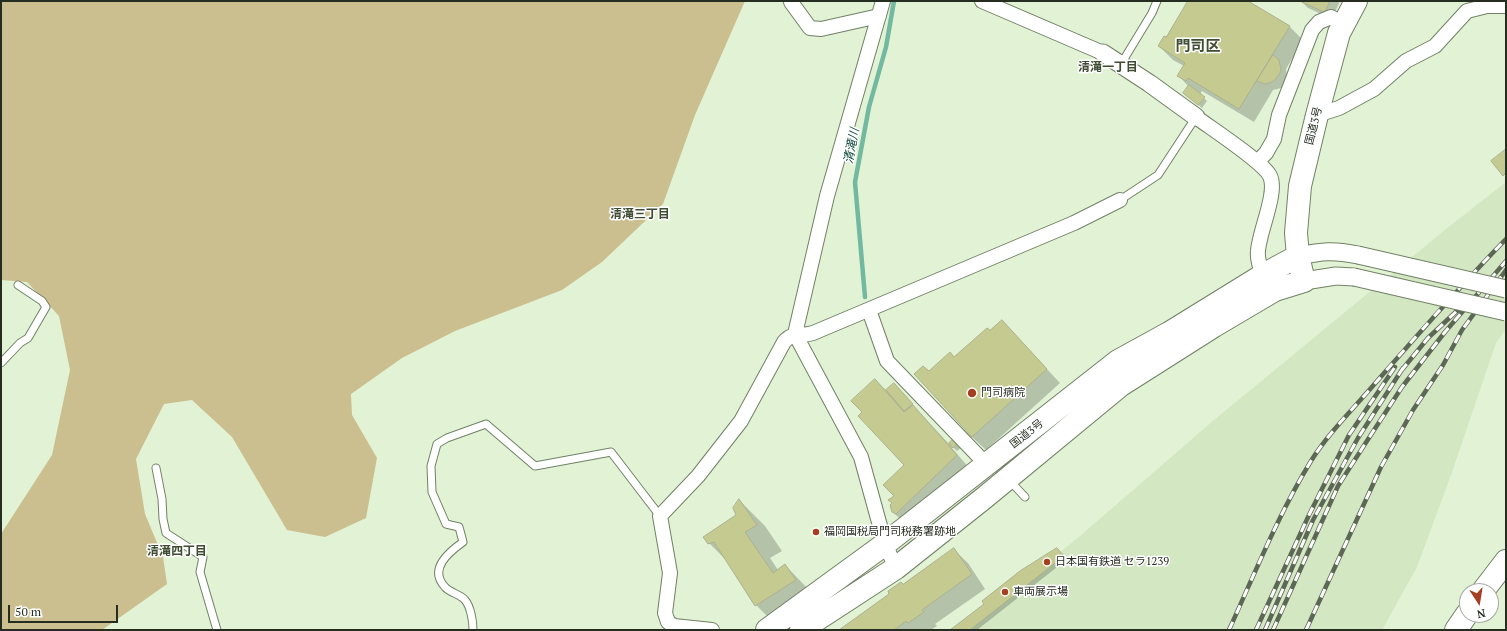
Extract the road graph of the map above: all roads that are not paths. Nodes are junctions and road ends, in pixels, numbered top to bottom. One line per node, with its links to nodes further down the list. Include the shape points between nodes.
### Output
1 (883, 1): 7 (street)
2 (982, 1): 9 (street)
3 (1157, 1): 10 (lane)
4 (1356, 1): 8 (highway, 国道3号)
5 (791, 2): 7 (street, via 810,28 821,29)
6 (1506, 6): 11 (street, via 1487,6 1467,11 1434,46 1406,61 1374,89 1339,108)
7 (879, 16): 22 (street, via 827,196)
8 (1344, 25): 11 (highway, 国道3号, via 1338,37); 13 (street, via 1330,17 1319,22 1312,30 1279,115 1274,140)
9 (1103, 53): 10 (street)
10 (1121, 64): 12 (street)
11 (1317, 114): 15 (highway, 国道3号, via 1300,186 1296,233)
12 (1196, 117): 13 (street); 14 (lane, via 1158,175)
13 (1257, 162): 16 (street, via 1268,172 1272,183 1258,251)
14 (1120, 200): 20 (street, via 1074,223)
15 (1298, 256): 16 (highway, 国道3号); 17 (highway, 国道3号); 19 (street, bridge, via 1320,251 1338,251)
16 (1263, 274): 24 (highway, 国道3号, via 1169,333 1118,361)
17 (1304, 281): 21 (street, bridge, via 1336,276 1354,277); 26 (highway, 国道3号, via 1275,290 1121,385)
18 (18, 285): 23 (lane, via 42,301 46,307 28,338)
19 (1506, 289)
20 (869, 310): 22 (street, via 813,333); 24 (street, via 887,361)
21 (1506, 312)
22 (795, 334): 28 (street, via 788,336 784,342 741,421 698,476); 29 (street, via 861,457)
23 (1, 363)
24 (986, 466): 29 (highway, 国道3号)
25 (156, 468): 33 (lane, via 166,533 203,557 200,572)
26 (1007, 478): 27 (lane); 31 (highway, 国道3号)
27 (1025, 498)
28 (660, 516): 34 (lane, via 611,452 535,466 486,424 437,444 431,466 432,492 446,524 459,528 463,542 447,554 440,564 440,577 444,586 466,600); 35 (street, via 670,573 666,613 668,622 674,626)
29 (885, 544): 31 (street); 36 (highway, 国道3号)
30 (1506, 561): 32 (highway)
31 (896, 568): 37 (highway, 国道3号)
32 (1489, 583)
33 (217, 630)
34 (473, 630)
35 (712, 630)
36 (767, 630)
37 (802, 630)

